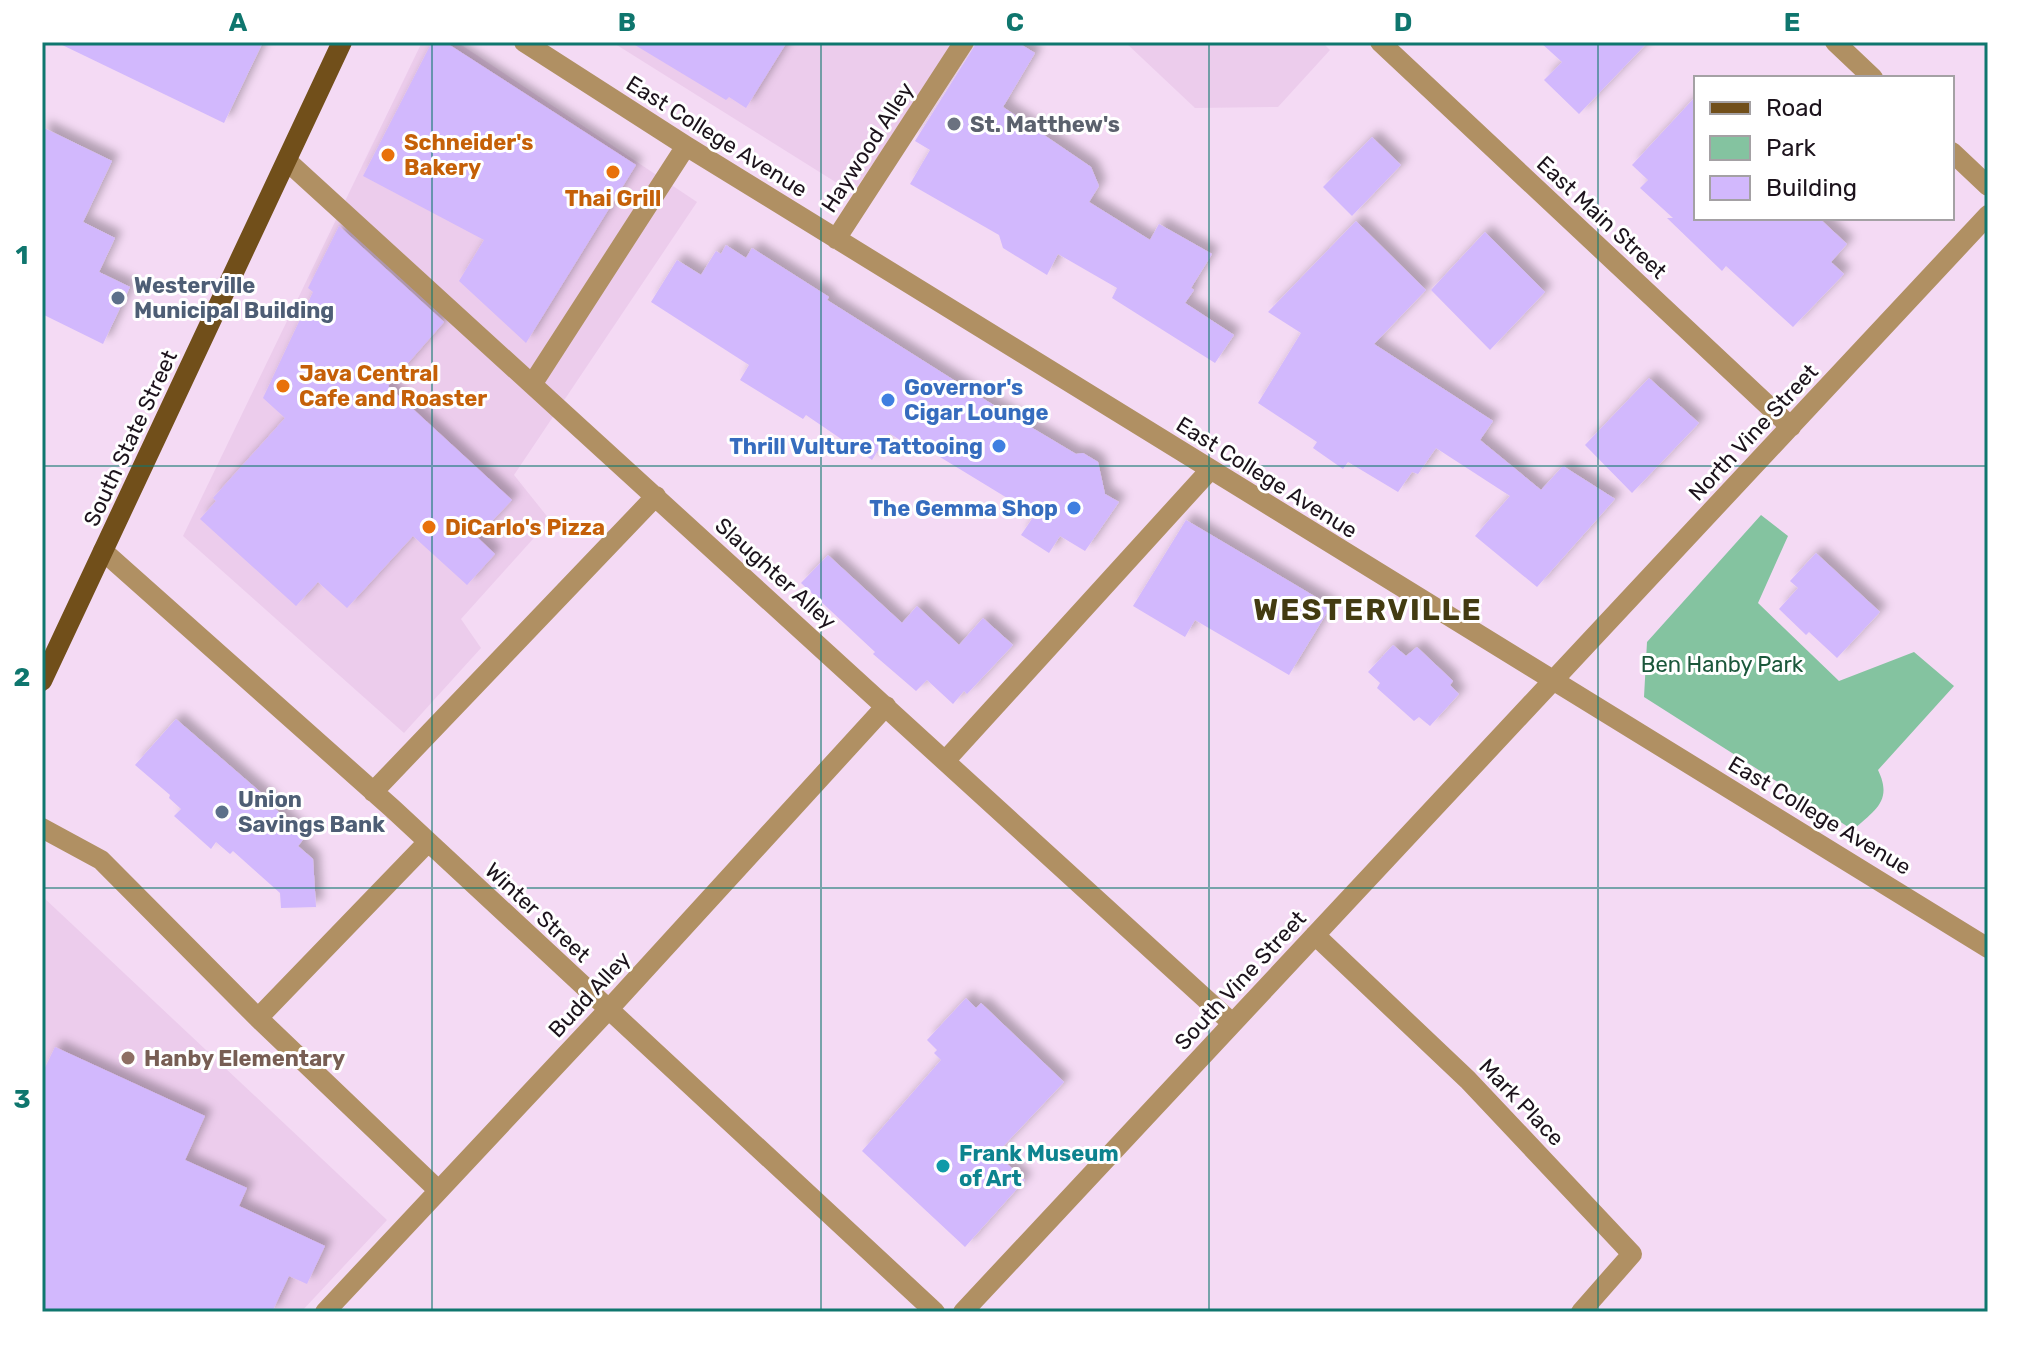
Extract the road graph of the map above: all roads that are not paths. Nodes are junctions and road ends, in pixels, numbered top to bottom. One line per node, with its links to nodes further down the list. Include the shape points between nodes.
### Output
1 (342, 42): 9 (main road, South State Street)
2 (524, 42): 7 (street, East College Avenue)
3 (964, 42): 12 (street, Haywood Alley)
4 (1380, 42): 14 (street, East Main Street)
5 (1835, 42): 6 (street)
6 (1871, 76)
7 (686, 146): 12 (street, East College Avenue); 13 (street)
8 (1954, 154): 10 (street)
9 (287, 161): 13 (street, Slaughter Alley); 17 (main road, South State Street)
10 (1988, 186)
11 (1988, 215): 14 (street, North Vine Street)
12 (836, 239): 15 (street, East College Avenue)
13 (533, 383): 16 (street, Slaughter Alley)
14 (1791, 427): 18 (street, North Vine Street)
15 (1210, 470): 18 (street, East College Avenue); 21 (street)
16 (656, 496): 20 (street, Slaughter Alley); 22 (street)
17 (103, 551): 19 (main road, South State Street); 22 (street, Winter Street)
18 (1552, 680): 25 (street, South Vine Street); 26 (street, East College Avenue)
19 (42, 681)
20 (886, 706): 21 (street, Slaughter Alley); 27 (street, Budd Alley)
21 (945, 761): 29 (street, Slaughter Alley)
22 (373, 792): 24 (street, Winter Street)
23 (42, 828): 28 (street, via 101,860)
24 (428, 842): 27 (street, Winter Street); 28 (street)
25 (1315, 935): 29 (street, South Vine Street); 34 (street, Mark Place, via 1468,1080 1632,1254)
26 (1988, 948)
27 (608, 1010): 30 (street, Budd Alley); 32 (street, Winter Street)
28 (258, 1018): 30 (street)
29 (1232, 1023): 33 (street, South Vine Street)
30 (437, 1189): 31 (street, Budd Alley)
31 (325, 1312)
32 (935, 1312)
33 (963, 1312)
34 (1581, 1312)

